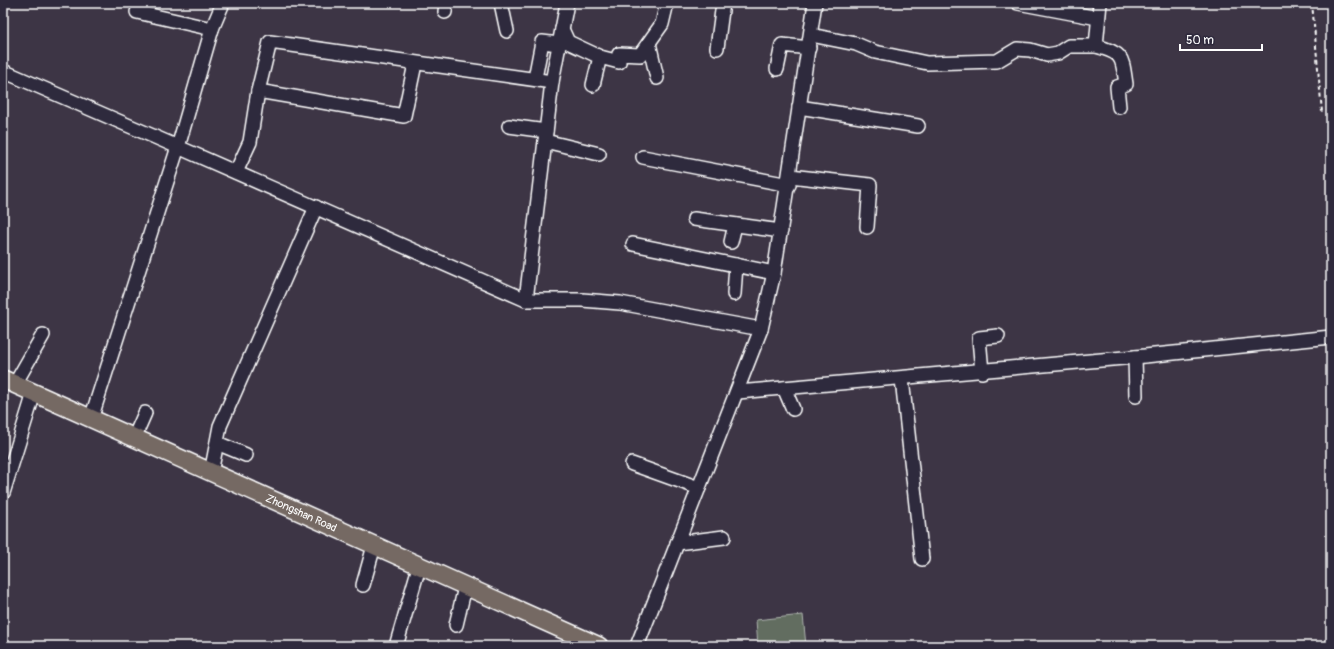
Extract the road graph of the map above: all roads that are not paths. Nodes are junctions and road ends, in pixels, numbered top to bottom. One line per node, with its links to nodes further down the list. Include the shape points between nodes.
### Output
1 (223, 3): 12 (street)
2 (501, 3): 14 (street)
3 (567, 3): 13 (street)
4 (667, 3): 16 (street, via 662,24)
5 (723, 3): 19 (street)
6 (816, 3): 15 (street)
7 (1018, 3): 9 (street)
8 (1100, 3): 11 (street)
9 (1032, 5): 11 (street)
10 (137, 12): 12 (street)
11 (1098, 18): 18 (street)
12 (212, 29): 35 (street)
13 (562, 29): 17 (street); 21 (street, via 568,42)
14 (507, 31)
15 (811, 34): 18 (street, via 927,63 997,61 1017,49 1047,55 1058,53 1069,46); 20 (street)
16 (648, 43): 21 (street, via 640,55 619,54 619,62); 26 (street)
17 (559, 44): 25 (street, via 542,42); 27 (street)
18 (1096, 46): 31 (street, via 1114,51 1123,61 1126,84 1117,86)
19 (717, 48)
20 (809, 48): 23 (street, via 782,45); 30 (street)
21 (600, 57): 28 (street)
22 (415, 64): 27 (street); 29 (street, via 270,42); 29 (street, via 404,116)
23 (777, 69)
24 (3, 71): 35 (street)
25 (536, 73)
26 (657, 78)
27 (552, 82): 34 (street)
28 (593, 85)
29 (258, 91): 38 (street, via 250,142)
30 (799, 107): 33 (street); 39 (street)
31 (1119, 107)
32 (509, 126): 34 (street)
33 (918, 126)
34 (545, 136): 36 (street); 50 (street)
35 (178, 147): 38 (street); 65 (street)
36 (599, 154)
37 (643, 157): 39 (street)
38 (236, 172): 40 (street)
39 (789, 181): 43 (street, via 870,185); 44 (street)
40 (316, 207): 50 (street); 67 (street, via 220,426)
41 (694, 219): 42 (street)
42 (735, 225): 44 (street); 45 (street)
43 (867, 227)
44 (781, 232): 48 (street)
45 (731, 242)
46 (633, 244): 47 (street)
47 (736, 265): 48 (street); 49 (street)
48 (774, 273): 51 (street)
49 (734, 294)
50 (526, 300): 51 (street, via 620,303)
51 (761, 329): 61 (street)
52 (43, 336): 58 (street)
53 (998, 336): 56 (street, via 979,338)
54 (1331, 337): 55 (street)
55 (1135, 357): 56 (street); 62 (street)
56 (982, 372): 57 (street)
57 (902, 379): 59 (street); 76 (street)
58 (9, 382): 60 (main road, Zhongshan Road)
59 (784, 388): 61 (street); 63 (street)
60 (34, 392): 65 (main road, Zhongshan Road); 72 (street)
61 (738, 392): 71 (street)
62 (1136, 396)
63 (793, 409)
64 (145, 413): 66 (street)
65 (91, 419): 66 (main road, Zhongshan Road)
66 (134, 438): 70 (main road, Zhongshan Road)
67 (217, 443): 68 (street); 70 (street)
68 (246, 455)
69 (632, 464): 71 (street)
70 (211, 473): 75 (main road, Zhongshan Road)
71 (699, 488): 74 (street)
72 (3, 493)
73 (724, 537): 74 (street)
74 (677, 543): 83 (street)
75 (374, 546): 77 (main road, Zhongshan Road); 78 (street)
76 (922, 559)
77 (419, 567): 79 (main road, Zhongshan Road); 81 (street)
78 (363, 585)
79 (465, 587): 80 (street); 82 (main road, Zhongshan Road)
80 (456, 625)
81 (396, 646)
82 (599, 646)
83 (637, 646)

